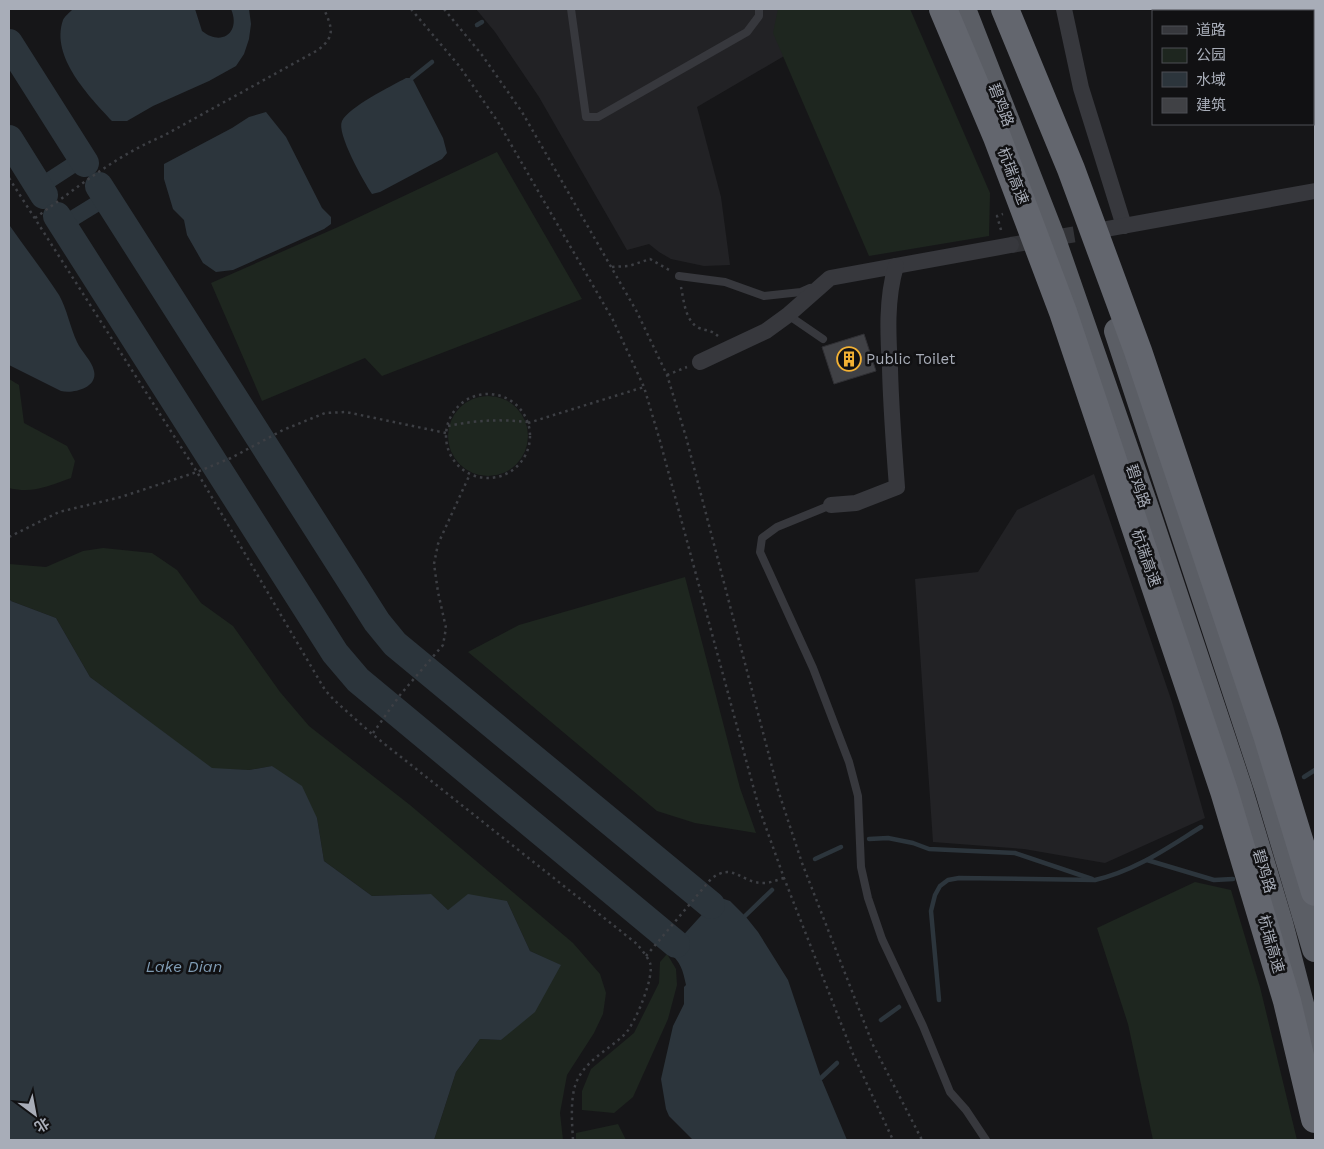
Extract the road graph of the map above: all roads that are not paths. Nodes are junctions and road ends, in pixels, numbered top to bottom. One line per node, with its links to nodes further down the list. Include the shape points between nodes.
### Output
1 (571, 9): 2 (lane, via 586,117 598,117 747,32 759,16)
2 (759, 9)
3 (943, 9): 22 (highway, 杭瑞高速, bridge, via 998,137 1060,304 1218,772 1287,1001)
4 (963, 9): 21 (highway, 碧鸡路, via 1052,237 1153,530 1239,787 1280,923)
5 (1005, 9): 19 (highway, bridge, via 1071,169 1138,351 1268,735)
6 (1019, 9): 19 (highway, 碧鸡路, via 1084,232 1268,791)
7 (1064, 9): 9 (street, via 1080,88)
8 (1315, 191): 9 (street)
9 (1124, 226): 10 (street)
10 (1101, 230)
11 (1008, 246): 12 (street)
12 (896, 266): 14 (street); 18 (street, via 890,287 889,341 897,487 856,503)
13 (679, 276): 14 (lane, via 724,282 764,296 802,292)
14 (830, 278): 15 (street)
15 (788, 315): 16 (lane); 17 (street, via 766,331)
16 (823, 339)
17 (700, 362)
18 (831, 505): 23 (lane, via 777,527 762,538 760,552 813,668 849,762 858,796 861,867 882,939 950,1092)
19 (1312, 906): 20 (highway, 碧鸡路)
20 (1315, 949)
21 (1315, 1058)
22 (1315, 1120)
23 (986, 1140)

